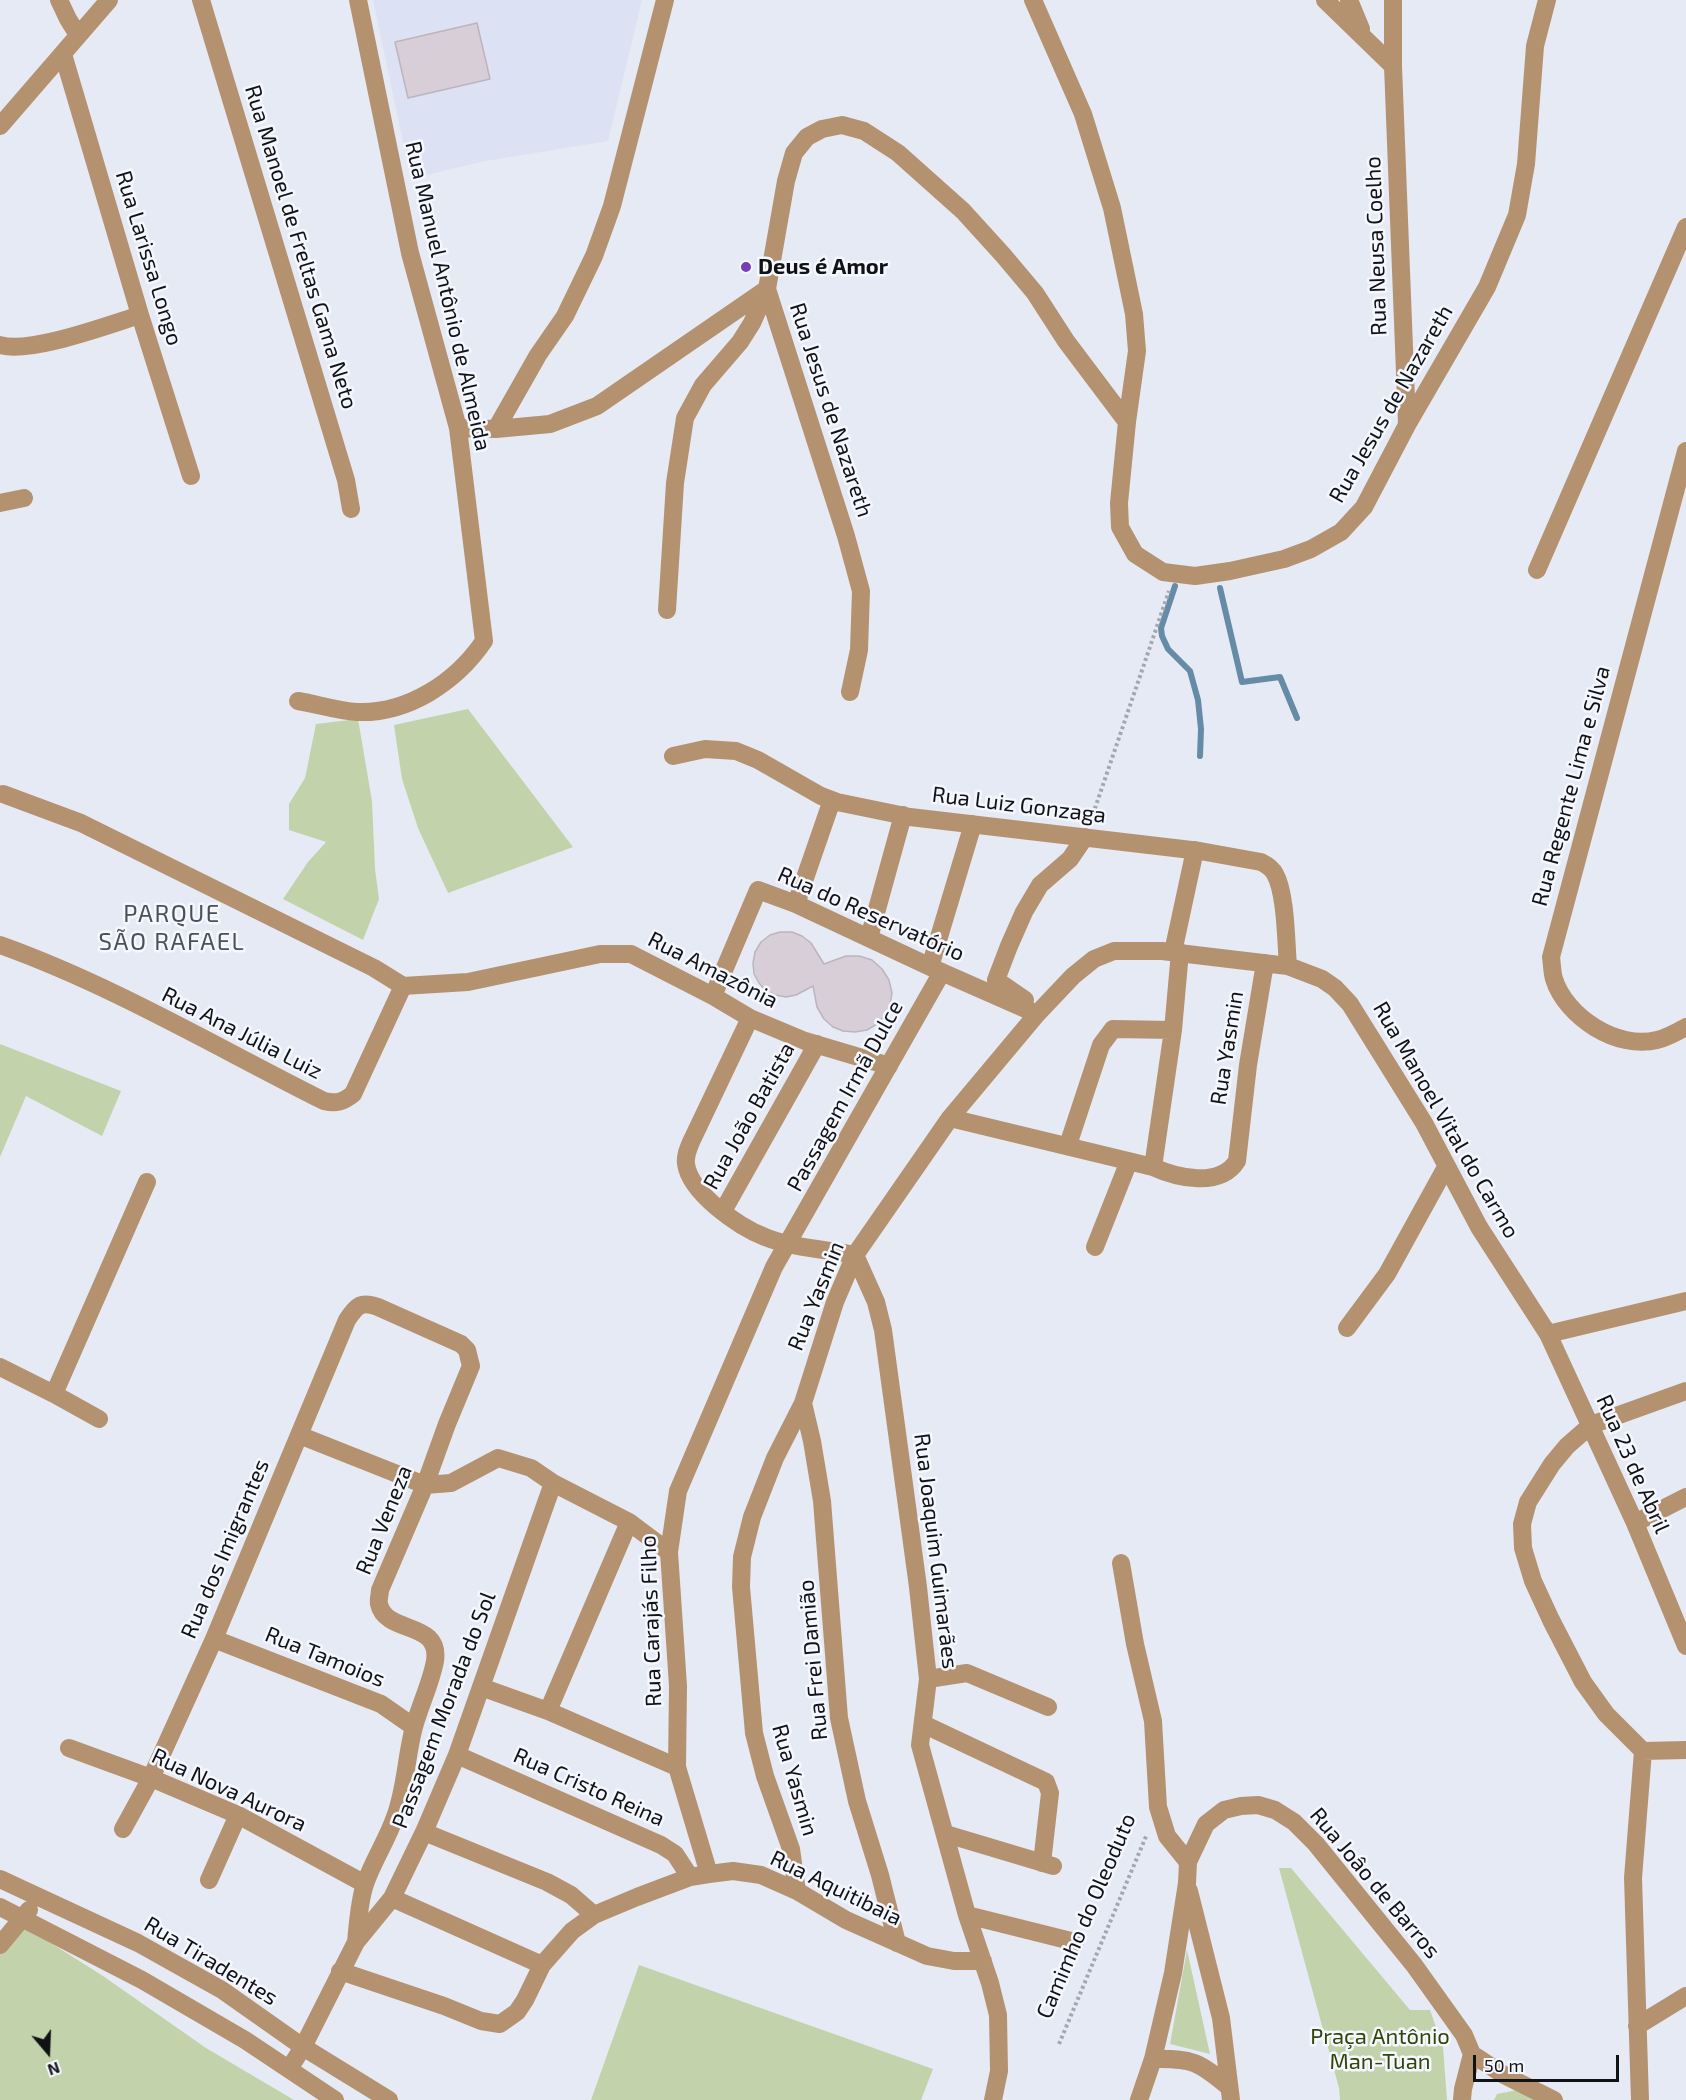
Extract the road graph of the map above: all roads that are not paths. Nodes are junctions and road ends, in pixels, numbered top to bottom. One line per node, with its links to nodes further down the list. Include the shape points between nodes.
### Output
1 (59, 0): 12 (street)
2 (109, 0): 12 (street)
3 (201, 0): 28 (street, Rua Manoel de Freltas Gama Neto, via 346,480)
4 (358, 0): 22 (street, Rua Manuel Antônio de Almeida, via 410,253)
5 (665, 0): 23 (street, via 612,206 594,256 565,316)
6 (1033, 0): 20 (street, via 1083,114 1112,208 1134,314 1137,351)
7 (1325, 0): 11 (street)
8 (1350, 0): 11 (street)
9 (1393, 0): 14 (street, Rua Neusa Coelho)
10 (1547, 0): 21 (street, Rua Jesus de Nazareth, via 1535,46 1526,164 1517,214 1486,287)
11 (1363, 34): 14 (street)
12 (78, 35): 13 (street)
13 (63, 54): 15 (street); 18 (street, Rua Larissa Longo)
14 (1393, 66): 21 (street, Rua Neusa Coelho)
15 (0, 126)
16 (1686, 227): 29 (street)
17 (767, 289): 20 (street, Rua Jesus de Nazareth, via 794,153 822,129 842,125 864,131 898,153 963,211 1003,255 1035,292 1066,341); 23 (street, via 597,406 550,424); 30 (street, via 752,323 703,385 685,418 675,483); 31 (street, Rua Jesus de Nazareth, via 861,591 858,651)
18 (140, 315): 19 (street, via 31,347); 25 (street, Rua Larissa Longo)
19 (0, 345)
20 (1127, 422): 21 (street, Rua Jesus de Nazareth, via 1120,527 1135,554 1163,572 1195,576 1284,559 1341,532 1364,507)
21 (1407, 425)
22 (458, 428): 23 (street); 32 (street, Rua Manuel Antônio de Almeida, via 484,641 471,661 442,686 386,711 355,712)
23 (496, 429)
24 (1686, 450): 51 (street, Rua Regente Lima e Silva, via 1551,957 1554,980 1569,1007 1592,1026 1623,1041 1655,1041)
25 (191, 476)
26 (24, 498): 27 (street)
27 (0, 503)
28 (351, 509)
29 (1537, 570)
30 (667, 610)
31 (850, 692)
32 (298, 700)
33 (673, 756): 35 (street, Rua Luiz Gonzaga, via 705,749 736,752)
34 (3, 794): 47 (street, via 134,848)
35 (832, 800): 36 (street, Rua Luiz Gonzaga); 40 (street)
36 (903, 815): 37 (street, Rua Luiz Gonzaga); 41 (street)
37 (973, 824): 38 (street, Rua Luiz Gonzaga); 46 (street, Passagem Irmã Dulce)
38 (1084, 837): 39 (street, Rua Luiz Gonzaga); 49 (street, via 1070,859 1040,885 1012,937 996,980 1027,1001)
39 (1195, 850): 43 (street); 45 (street, Rua Luiz Gonzaga, via 1250,859 1270,867 1281,889)
40 (796, 904): 41 (street, Rua do Reservatório); 48 (street, Rua do Reservatório, via 758,890)
41 (868, 938): 46 (street, Rua do Reservatório)
42 (0, 945): 47 (street, Rua Ana Júlia Luiz, via 88,983 332,1103 353,1094)
43 (1176, 952): 44 (street, Rua Manoel Vital do Carmo); 49 (street, Rua Manoel Vital do Carmo, via 1114,951 1094,959); 52 (street)
44 (1265, 963): 45 (street, Rua Manoel Vital do Carmo); 58 (street, Rua Yasmin, via 1237,1161 1231,1170 1209,1178 1171,1175)
45 (1288, 966): 59 (street, Rua Manoel Vital do Carmo, via 1322,978 1350,1004)
46 (936, 970): 49 (street, Rua do Reservatório); 54 (street, Passagem Irmã Dulce)
47 (404, 986): 48 (street, Rua Amazônia, via 468,982 600,954 631,954)
48 (713, 996): 50 (street, Rua Amazônia)
49 (1030, 1011): 55 (street, Rua Manoel Vital do Carmo)
50 (750, 1018): 53 (street, Rua Amazônia); 61 (street, via 686,1158 696,1185)
51 (1686, 1027)
52 (1173, 1030): 56 (street, via 1113,1029 1101,1045); 58 (street)
53 (817, 1044): 54 (street, Rua Amazônia); 61 (street, Rua João Batista)
54 (890, 1066): 62 (street, Passagem Irmã Dulce)
55 (950, 1118): 56 (street, Rua Yasmin); 64 (street, Rua Yasmin)
56 (1068, 1145): 57 (street, Rua Yasmin)
57 (1129, 1161): 58 (street, Rua Yasmin); 63 (street)
58 (1153, 1167)
59 (1446, 1167): 66 (street, via 1387,1274); 67 (street, Rua Manoel Vital do Carmo, via 1479,1227)
60 (147, 1182): 71 (street)
61 (723, 1211): 62 (street, via 766,1238)
62 (789, 1243): 64 (street); 81 (street, Rua Carajás Filho, via 774,1267 678,1491)
63 (1095, 1247)
64 (855, 1255): 72 (street, Rua Yasmin, via 835,1302); 85 (street, Rua Joaquim Guimarães, via 876,1302 883,1330)
65 (1686, 1301): 67 (street)
66 (1347, 1328)
67 (1548, 1334): 74 (street, Rua 23 de Abril)
68 (460, 1344): 75 (street, Rua dos Imigrantes, via 378,1307 359,1305); 77 (street, Rua Veneza, via 467,1350 471,1366)
69 (0, 1367): 71 (street)
70 (1686, 1391): 74 (street)
71 (54, 1394): 73 (street)
72 (803, 1403): 107 (street, Rua Yasmin, via 775,1458 752,1517 742,1557 741,1587 754,1732 791,1849); 117 (street, Rua Frei Damião, via 822,1501 839,1718 857,1801)
73 (99, 1419)
74 (1591, 1425): 80 (street, Rua 23 de Abril); 93 (street, via 1552,1464 1528,1502 1522,1524 1523,1548 1533,1581 1583,1682 1606,1714)
75 (299, 1435): 77 (street); 83 (street, Rua dos Imigrantes)
76 (554, 1483): 77 (street, via 531,1468 498,1458 451,1484); 79 (street); 86 (street, Passagem Morada do Sol)
77 (425, 1485): 90 (street, Rua Veneza, via 380,1590 379,1604 392,1621 432,1642 435,1660)
78 (1686, 1497): 80 (street)
79 (629, 1522): 81 (street); 88 (street)
80 (1635, 1522): 84 (street, Rua 23 de Abril)
81 (669, 1552): 95 (street, Rua Carajás Filho, via 678,1686)
82 (1121, 1563): 101 (street, Camimho do Oleoduto, via 1153,1721 1158,1807 1167,1836)
83 (214, 1639): 90 (street, Rua Tamoios, via 381,1704); 96 (street, Rua dos Imigrantes)
84 (1686, 1646)
85 (928, 1679): 87 (street, via 967,1673); 89 (street, Rua Joaquim Guimarães)
86 (480, 1687): 88 (street); 94 (street, Passagem Morada do Sol)
87 (1048, 1707)
88 (548, 1711): 95 (street)
89 (922, 1724): 100 (street, Rua Joaquim Guimarães, via 920,1745); 100 (street, via 1046,1782 1050,1793 1047,1865)
90 (414, 1727): 106 (street, Passagem Morada do Sol, via 397,1813)
91 (69, 1748): 96 (street, Rua Nova Aurora)
92 (1686, 1750): 93 (street)
93 (1643, 1751): 123 (street, via 1633,1878)
94 (457, 1755): 99 (street, Passagem Morada do Sol); 103 (street, Rua Cristo Reina, via 661,1845 675,1854)
95 (677, 1767): 102 (street, Rua Carajás Filho)
96 (151, 1778): 97 (street, Rua Nova Aurora); 98 (street, Rua dos Imigrantes)
97 (238, 1815): 105 (street); 106 (street, Rua Nova Aurora)
98 (123, 1829)
99 (424, 1832): 109 (street, Passagem Morada do Sol); 113 (street, via 547,1882 571,1895)
100 (946, 1834): 112 (street, Rua Joaquim Guimarães)
101 (1188, 1862): 110 (street, Rua Joâo de Barros); 125 (street, Rua Joâo de Barros, via 1206,1824 1224,1810 1258,1805 1294,1822 1414,1965 1464,2035)
102 (709, 1874): 103 (street, Rua Aquitibaia); 107 (street, Rua Aquitibaia, via 733,1871 761,1875)
103 (690, 1877): 113 (street, Rua Aquitibaia)
104 (0, 1879): 108 (street, Rua Tiradentes)
105 (209, 1880)
106 (365, 1884): 115 (street, Passagem Morada do Sol)
107 (797, 1891): 117 (street, Rua Aquitibaia, via 846,1920)
108 (38, 1896): 114 (street); 124 (street, Rua Tiradentes, via 138,1943 222,1990)
109 (392, 1898): 115 (street, Passagem Morada do Sol); 120 (street)
110 (1187, 1903): 126 (street); 128 (street, Rua Joâo de Barros, via 1221,2018)
111 (0, 1907): 114 (street)
112 (967, 1915): 116 (street); 119 (street, Rua Joaquim Guimarães)
113 (594, 1916): 120 (street, Rua Aquitibaia, via 572,1931)
114 (24, 1918): 118 (street); 127 (street, via 142,1980)
115 (356, 1942): 121 (street, Passagem Morada do Sol)
116 (1075, 1942)
117 (897, 1943): 119 (street, Rua Aquitibaia, via 927,1956)
118 (0, 1945)
119 (983, 1962): 131 (street, Rua Joaquim Guimarães, via 998,2015 999,2071)
120 (542, 1965): 121 (street, Rua Aquitibaia, via 517,2012 500,2024)
121 (340, 1971): 124 (street, Passagem Morada do Sol)
122 (1686, 1996): 123 (street)
123 (1637, 2026): 135 (street)
124 (303, 2047): 127 (street, Passagem Morada do Sol); 130 (street, Rua Tiradentes)
125 (1472, 2054): 133 (street); 134 (street, Rua Joâo de Barros)
126 (1153, 2059): 128 (street, via 1178,2059 1203,2066); 132 (street)
127 (289, 2069): 129 (street)
128 (1230, 2093)
129 (335, 2100)
130 (389, 2100)
131 (993, 2100)
132 (1139, 2100)
133 (1462, 2100)
134 (1554, 2100)
135 (1640, 2100)

